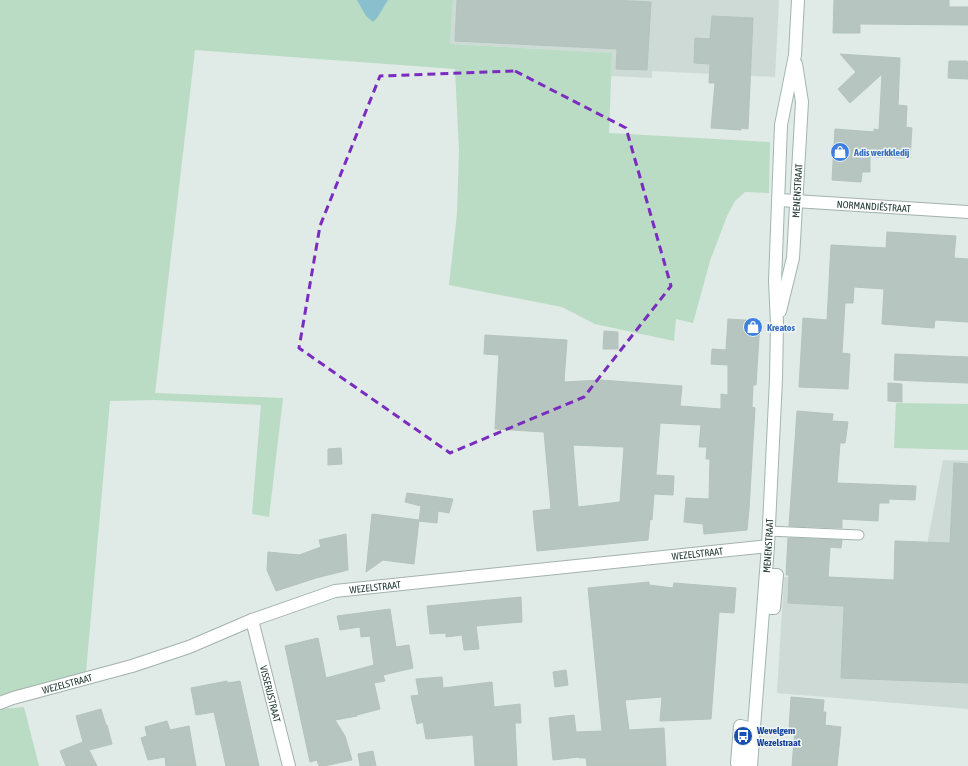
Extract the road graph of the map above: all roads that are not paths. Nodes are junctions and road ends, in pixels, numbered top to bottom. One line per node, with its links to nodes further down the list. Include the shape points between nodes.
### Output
1 (798, 0): 2 (street, MENENSTRAAT)
2 (795, 55): 3 (street, MENENSTRAAT, via 782,125); 4 (street, MENENSTRAAT, via 802,102)
3 (779, 200): 4 (street, NORMANDIËSTRAAT); 6 (street, MENENSTRAAT, via 775,281)
4 (797, 201): 5 (street, NORMANDIËSTRAAT); 6 (street, MENENSTRAAT, via 793,258)
5 (968, 212)
6 (777, 324): 7 (street, MENENSTRAAT)
7 (768, 531): 8 (lane); 9 (street, MENENSTRAAT)
8 (859, 535)
9 (768, 546): 10 (street, WEZELSTRAAT, via 335,591); 13 (street, MENENSTRAAT)
10 (252, 620): 11 (street, WEZELSTRAAT, via 189,647 132,666); 12 (street, VISSERIJSTRAAT)
11 (0, 703)
12 (289, 766)
13 (751, 766)

